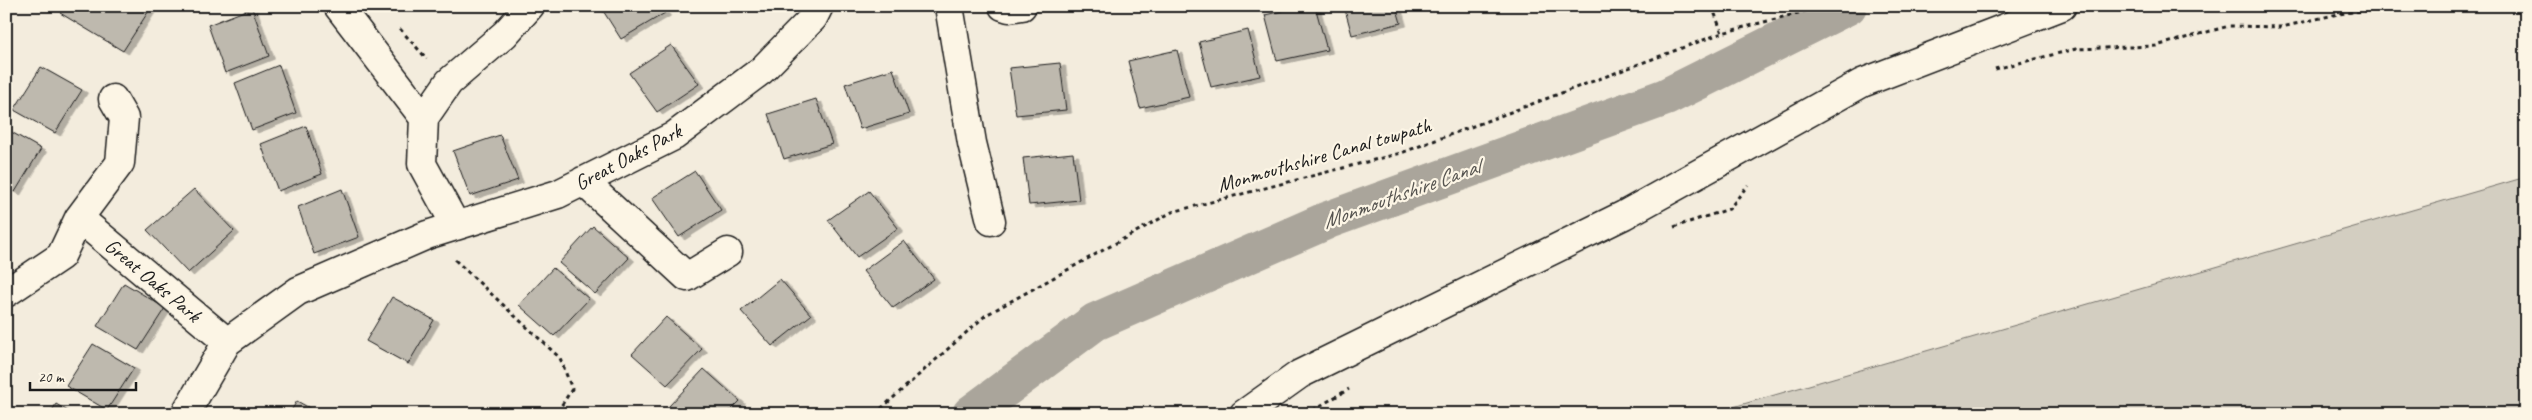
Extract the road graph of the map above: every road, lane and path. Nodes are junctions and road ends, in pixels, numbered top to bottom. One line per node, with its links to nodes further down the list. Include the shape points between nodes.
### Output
1 (338, 6): 16 (street)
2 (530, 6): 14 (street, via 505,34)
3 (819, 6): 18 (street, Great Oaks Park, via 813,18 762,70 674,136)
4 (949, 6): 20 (street, via 972,143)
5 (1003, 6): 6 (street)
6 (1022, 6)
7 (1712, 6): 12 (path)
8 (1825, 6): 12 (path, Monmouthshire Canal towpath)
9 (2062, 6): 31 (street, via 1862,84 1624,215 1300,374)
10 (2398, 6): 13 (path, via 2338,14 2282,28 2229,26 2156,46 2076,49)
11 (398, 27): 14 (path)
12 (1722, 33): 30 (path, Monmouthshire Canal towpath, via 1401,153 1172,212 986,316)
13 (1988, 70)
14 (449, 82): 16 (street)
15 (113, 99): 19 (street, via 124,118 120,163)
16 (424, 118): 21 (street, via 422,164)
17 (1753, 179): 22 (path, via 1729,209)
18 (583, 181): 21 (street, Great Oaks Park, via 558,194); 24 (street, via 687,277)
19 (79, 218): 25 (street, via 61,256); 26 (street, Great Oaks Park)
20 (991, 221)
21 (456, 226): 23 (street, Great Oaks Park)
22 (1669, 228)
23 (427, 235): 26 (street, Great Oaks Park, via 298,291); 29 (path, via 560,358 572,390)
24 (728, 252)
25 (6, 293)
26 (227, 342): 28 (street, Great Oaks Park)
27 (1357, 384): 32 (path)
28 (185, 414)
29 (556, 414)
30 (874, 414)
31 (1244, 414)
32 (1306, 414)

